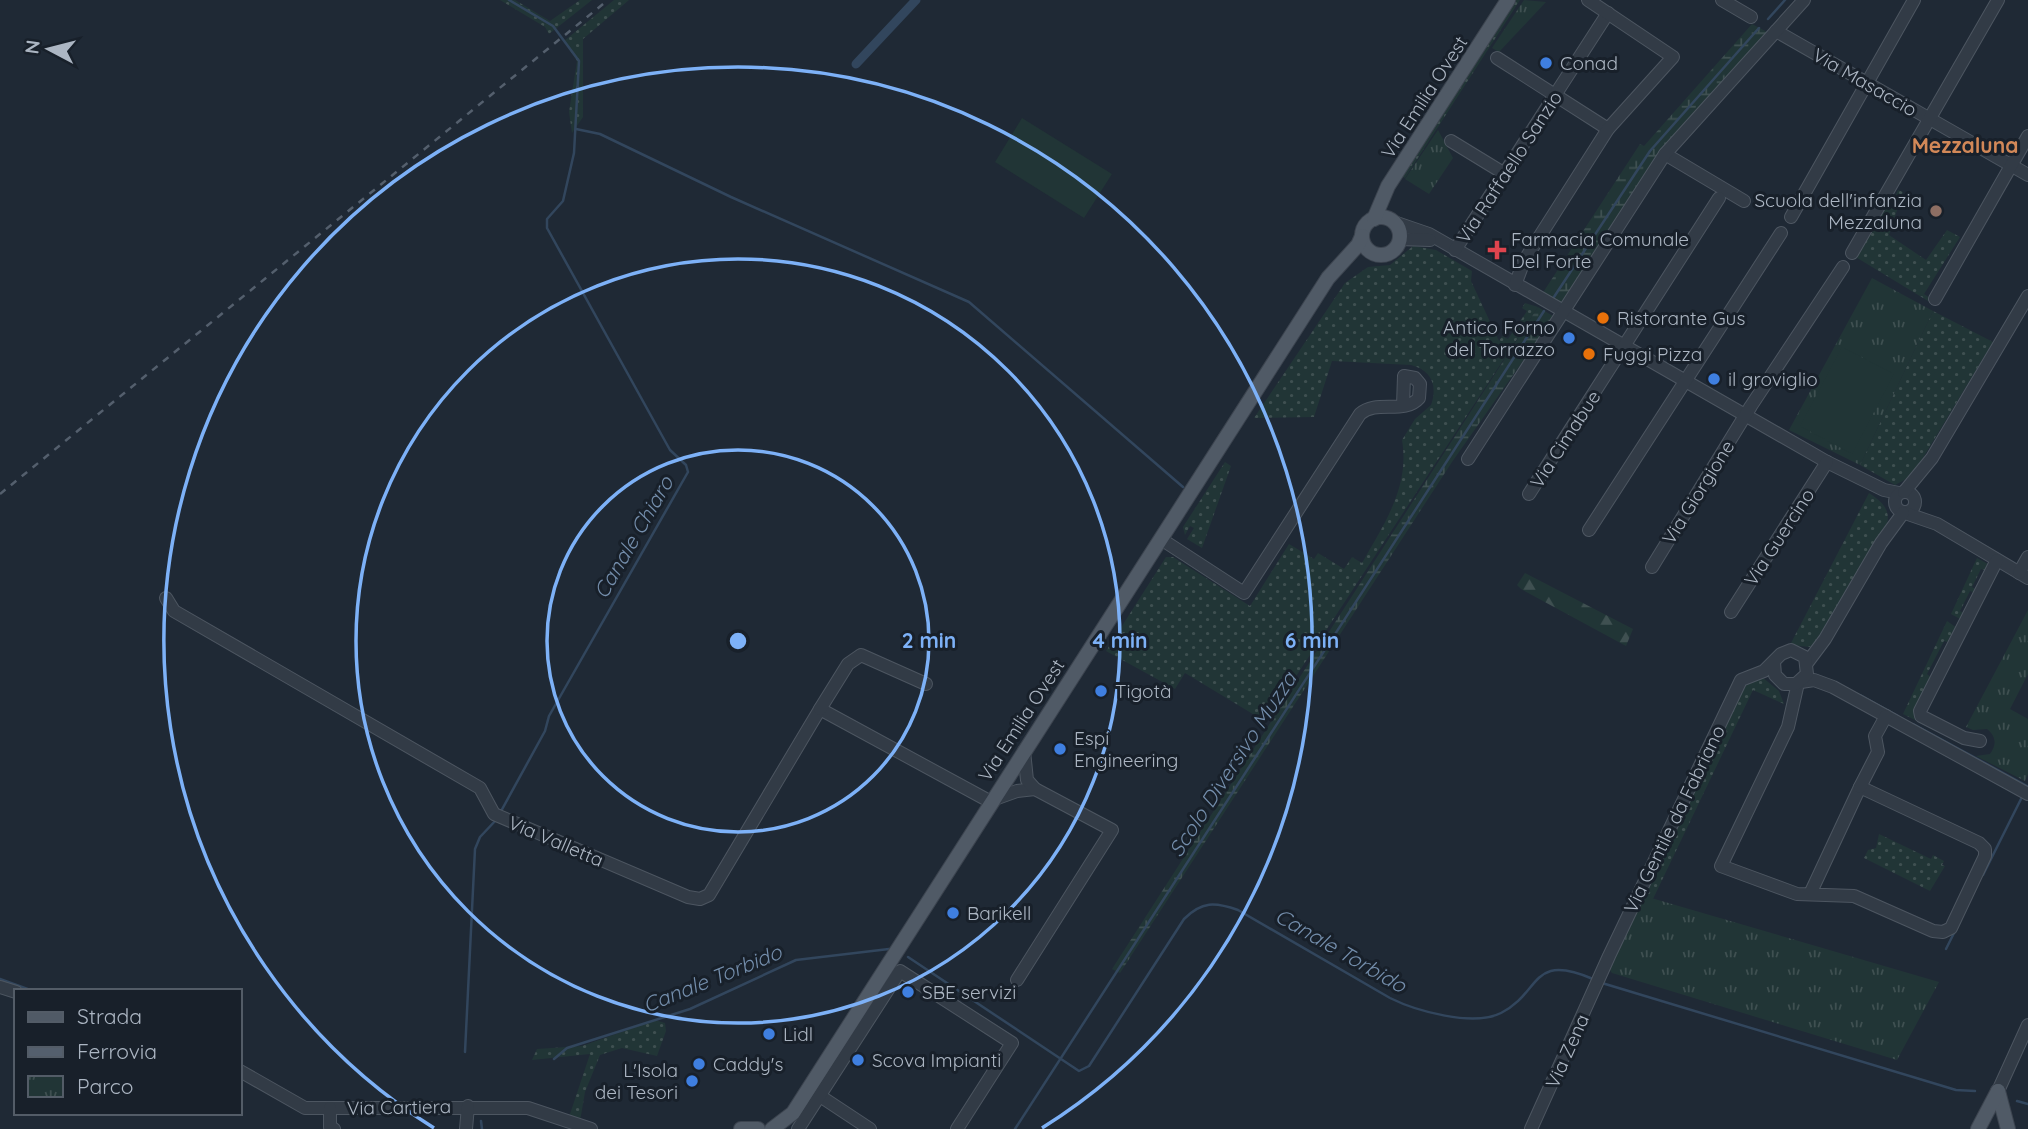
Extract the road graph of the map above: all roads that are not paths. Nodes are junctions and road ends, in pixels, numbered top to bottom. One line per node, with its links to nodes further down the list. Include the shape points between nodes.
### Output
1 (1508, 0): 24 (main road, Via Emilia Ovest, via 1394,178)
2 (1588, 0): 7 (street)
3 (1722, 0): 8 (street)
4 (1804, 0): 9 (street)
5 (1914, 0): 11 (street)
6 (1998, 0): 13 (street)
7 (1608, 13): 12 (street, Via Raffaello Sanzio); 14 (street, via 1673,57)
8 (1751, 17)
9 (1776, 31): 11 (street, Via Masaccio); 17 (street)
10 (1497, 58): 12 (street)
11 (1867, 83): 13 (street, Via Masaccio); 23 (street)
12 (1555, 95): 14 (street); 19 (street, Via Raffaello Sanzio)
13 (1929, 118): 18 (street, Via Masaccio); 30 (street)
14 (1608, 129): 32 (street)
15 (2028, 136): 18 (street)
16 (1451, 141): 19 (street)
17 (1665, 154): 22 (street); 38 (street)
18 (2012, 165): 20 (street, Via Masaccio); 37 (street)
19 (1504, 174): 29 (street, Via Raffaello Sanzio)
20 (2028, 174)
21 (1718, 198): 39 (street, Via Cimabue)
22 (1744, 201)
23 (1791, 217)
24 (1386, 220): 26 (main road, via 1366,225); 27 (main road); 28 (street, via 1421,230)
25 (1781, 233): 40 (street)
26 (1362, 236): 31 (main road, via 1366,247); 35 (main road, Via Emilia Ovest)
27 (1399, 239): 28 (street, via 1422,238); 31 (main road, via 1390,253)
28 (1443, 244): 29 (street)
29 (1455, 250): 34 (street)
30 (1852, 253)
31 (1378, 255): 35 (main road, Via Emilia Ovest, via 1352,263)
32 (1519, 264): 34 (street); 34 (street)
33 (1843, 267): 42 (street, Via Giorgione)
34 (1505, 280): 38 (street)
35 (1321, 292): 48 (main road, Via Emilia Ovest)
36 (2028, 296): 46 (street)
37 (1935, 299)
38 (1562, 312): 39 (street); 43 (street)
39 (1622, 347): 40 (street); 45 (street, Via Cimabue)
40 (1684, 382): 42 (street); 47 (street)
41 (1403, 406): 48 (street, via 1372,407 1360,414 1246,590)
42 (1745, 416): 44 (street); 51 (street, Via Giorgione)
43 (1468, 459)
44 (1828, 462): 46 (street); 54 (street, Via Guercino)
45 (1529, 494)
46 (1904, 503): 50 (street); 55 (street)
47 (1589, 530)
48 (1163, 536): 68 (main road, Via Emilia Ovest)
49 (2028, 557): 52 (street)
50 (1997, 560): 52 (street); 67 (street, via 1920,711 1921,716 1964,738)
51 (1652, 568)
52 (2024, 575)
53 (166, 598): 64 (street, Via Valletta, via 174,611 480,788 497,816 688,897 704,898)
54 (1731, 612)
55 (1826, 635): 56 (street, via 1814,647); 58 (street)
56 (1796, 651): 57 (street, via 1786,651); 58 (street)
57 (1774, 662): 59 (street, Via Gentile da Fabriano); 60 (street)
58 (1808, 664): 61 (street); 63 (street)
59 (1755, 674): 60 (street); 75 (street, Via Gentile da Fabriano, via 1741,680)
60 (1781, 681): 61 (street); 65 (street, via 1790,695)
61 (1800, 682): 63 (street, via 1814,680); 65 (street)
62 (926, 684): 64 (street, Via Valletta, via 862,655 848,664)
63 (1833, 687): 66 (street)
64 (820, 709): 73 (street)
65 (1791, 716): 74 (street, via 1721,866 1797,894)
66 (1886, 716): 71 (street, via 1875,736 1878,752); 72 (street)
67 (1980, 741)
68 (1024, 751): 69 (main road, Via Emilia Ovest); 70 (street)
69 (1010, 773): 70 (street); 73 (main road, Via Emilia Ovest)
70 (1030, 786): 73 (street); 76 (street, via 1112,830)
71 (1860, 787): 74 (street); 74 (street, via 1979,843 1986,856 1951,928 1943,932 1854,896)
72 (2028, 794)
73 (991, 801): 88 (main road, Via Emilia Ovest, via 793,1113)
74 (1810, 894)
75 (1602, 973): 92 (street, Via Zena)
76 (1017, 979)
77 (2028, 1025): 79 (street)
78 (242, 1072): 82 (street, Via Cartiera, via 299,1106)
79 (1998, 1091): 93 (main road); 94 (main road)
80 (820, 1096): 89 (street); 90 (street); 91 (street, via 900,971 1012,1043)
81 (468, 1106): 82 (street, Via Cartiera); 84 (street, Via Cartiera); 85 (street, Via Cartiera, via 533,1109)
82 (330, 1108): 83 (street, Via Cartiera, via 330,1127)
83 (334, 1129)
84 (466, 1129)
85 (590, 1129)
86 (741, 1129): 87 (main road)
87 (758, 1129)
88 (772, 1129)
89 (798, 1129)
90 (870, 1129)
91 (957, 1129)
92 (1531, 1129)
93 (1978, 1129)
94 (2008, 1129)

